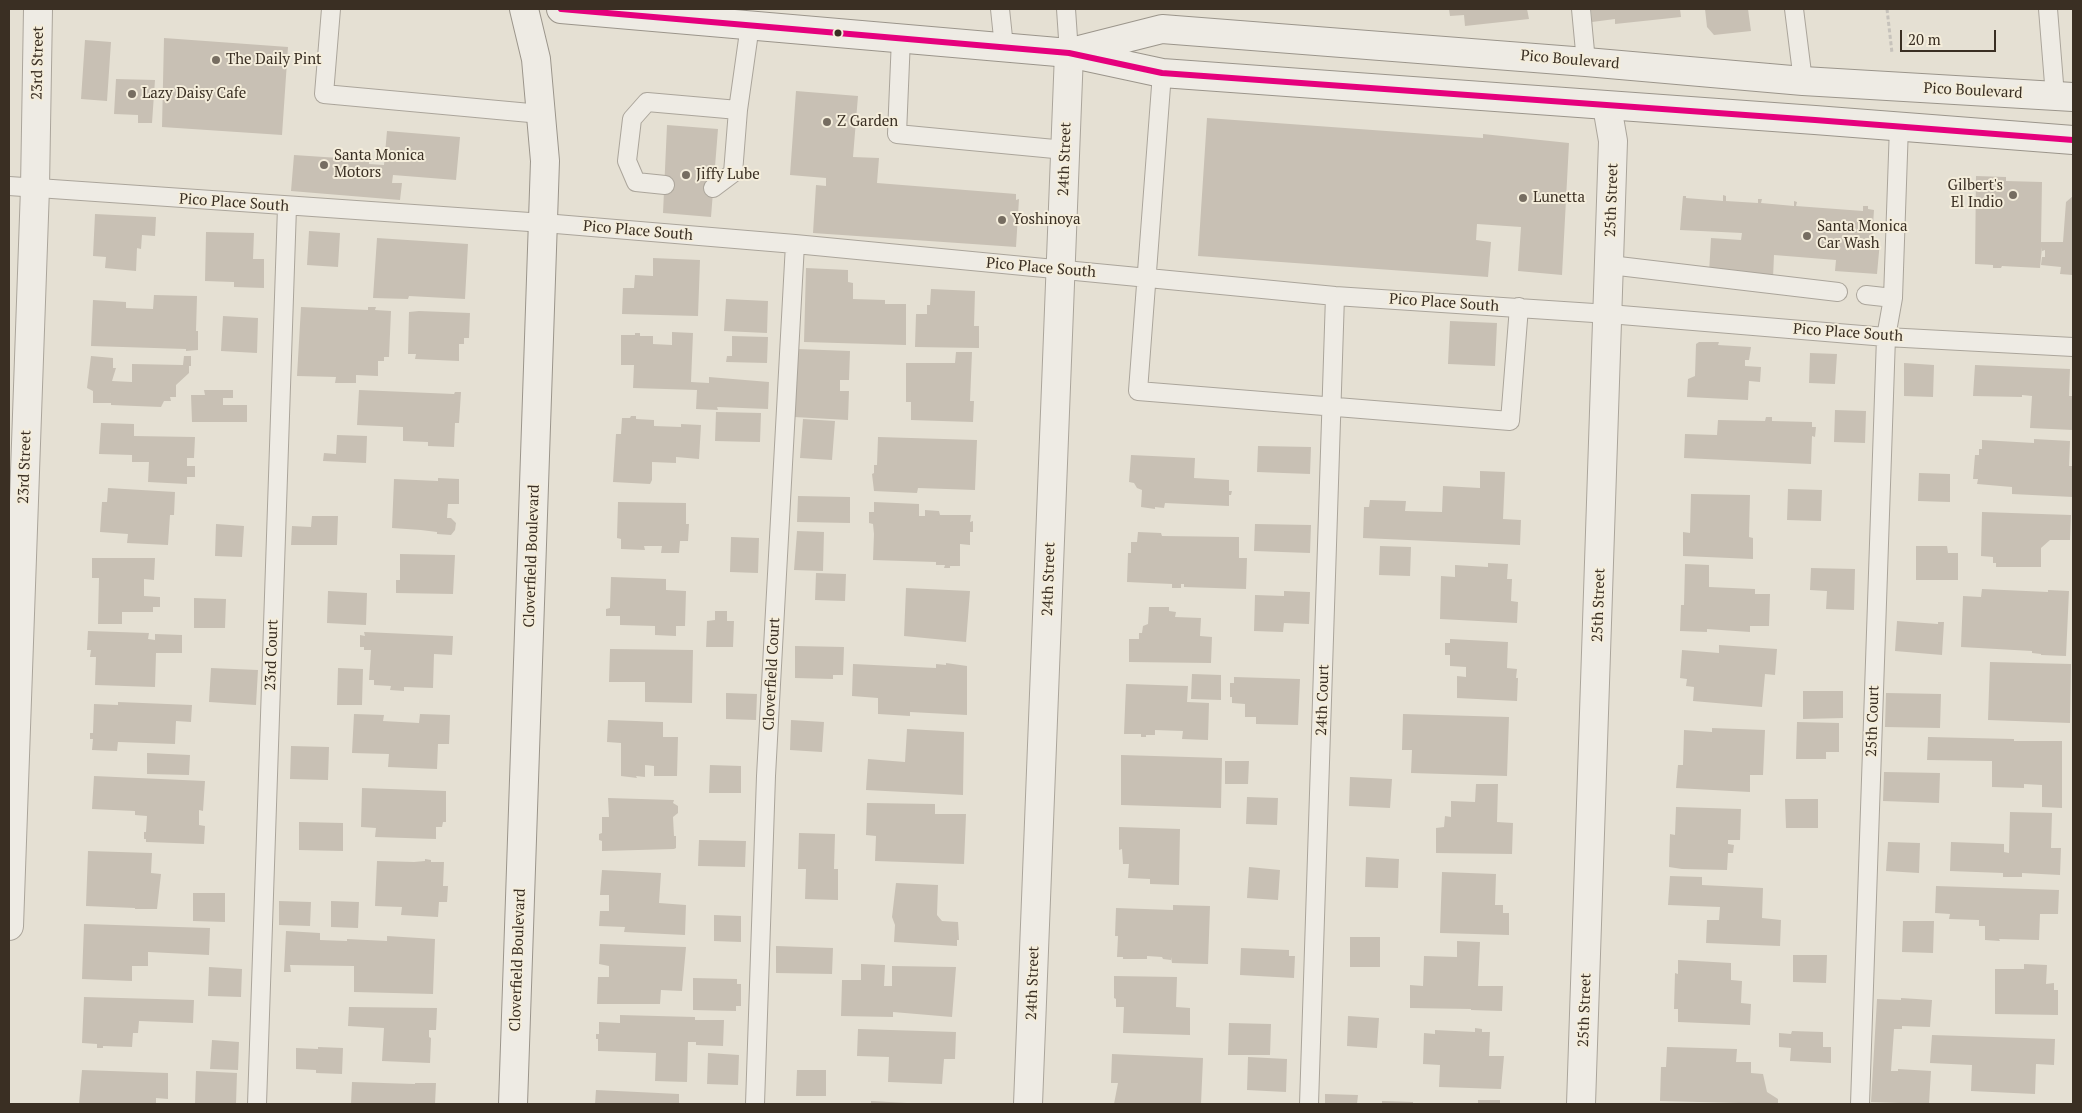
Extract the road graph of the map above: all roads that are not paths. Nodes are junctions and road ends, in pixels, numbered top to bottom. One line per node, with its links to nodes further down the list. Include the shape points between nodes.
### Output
1 (38, 9): 28 (street, 23rd Street)
2 (331, 9): 21 (lane, via 324,94)
3 (524, 9): 21 (street, Cloverfield Boulevard, via 536,59)
4 (561, 9): 10 (street, Pico Boulevard)
5 (1000, 9): 12 (lane)
6 (1066, 9): 13 (lane)
7 (1581, 9): 14 (lane)
8 (1794, 9): 16 (lane)
9 (2048, 9): 18 (lane)
10 (750, 25): 11 (street, Pico Boulevard); 20 (lane)
11 (902, 38): 12 (street, Pico Boulevard); 25 (lane, via 897,134)
12 (1004, 47): 13 (street, Pico Boulevard)
13 (1069, 53): 14 (street, Pico Boulevard, via 1162,29); 15 (street, Pico Boulevard); 25 (street, 24th Street)
14 (1586, 62): 16 (street, Pico Boulevard); 19 (street, 25th Street)
15 (1162, 73): 19 (street, Pico Boulevard); 35 (lane)
16 (1803, 81): 17 (street, Pico Boulevard)
17 (1852, 84): 18 (street, Pico Boulevard); 22 (street)
18 (2064, 96)
19 (1607, 106): 22 (street, Pico Boulevard); 33 (street, 25th Street, via 1614,141)
20 (738, 110): 26 (lane, via 648,102 632,120 627,161 636,182); 29 (lane, via 733,173)
21 (541, 114): 31 (street, Cloverfield Boulevard, via 545,160)
22 (1850, 122): 23 (street, Pico Boulevard)
23 (1899, 126): 24 (street, Pico Boulevard); 39 (lane, 25th Court)
24 (2073, 140)
25 (1065, 150): 34 (street, 24th Street)
26 (665, 185)
27 (9, 186): 28 (lane, Pico Place South)
28 (35, 188): 30 (lane, Pico Place South); 45 (street, 23rd Street)
29 (713, 188)
30 (287, 207): 31 (lane, Pico Place South); 46 (lane, 23rd Court)
31 (544, 223): 32 (lane, Pico Place South); 47 (street, Cloverfield Boulevard)
32 (795, 244): 34 (lane, Pico Place South); 48 (lane, Cloverfield Court, via 766,776)
33 (1610, 265): 36 (lane); 41 (street, 25th Street)
34 (1061, 270): 35 (lane, Pico Place South); 49 (street, 24th Street)
35 (1147, 278): 38 (lane, Pico Place South); 44 (lane, via 1138,391)
36 (1838, 292)
37 (1866, 295): 39 (lane)
38 (1336, 296): 40 (lane, Pico Place South); 44 (lane, 24th Court)
39 (1893, 298): 42 (lane, 25th Court)
40 (1518, 307): 41 (lane, Pico Place South); 44 (lane, via 1510,421)
41 (1608, 314): 42 (lane, Pico Place South); 51 (street, 25th Street)
42 (1886, 337): 43 (lane, Pico Place South); 52 (lane, 25th Court)
43 (2073, 347)
44 (1332, 407): 50 (lane, 24th Court)
45 (9, 926)
46 (257, 1104)
47 (513, 1104)
48 (755, 1104)
49 (1028, 1104)
50 (1310, 1104)
51 (1582, 1104)
52 (1860, 1104)

